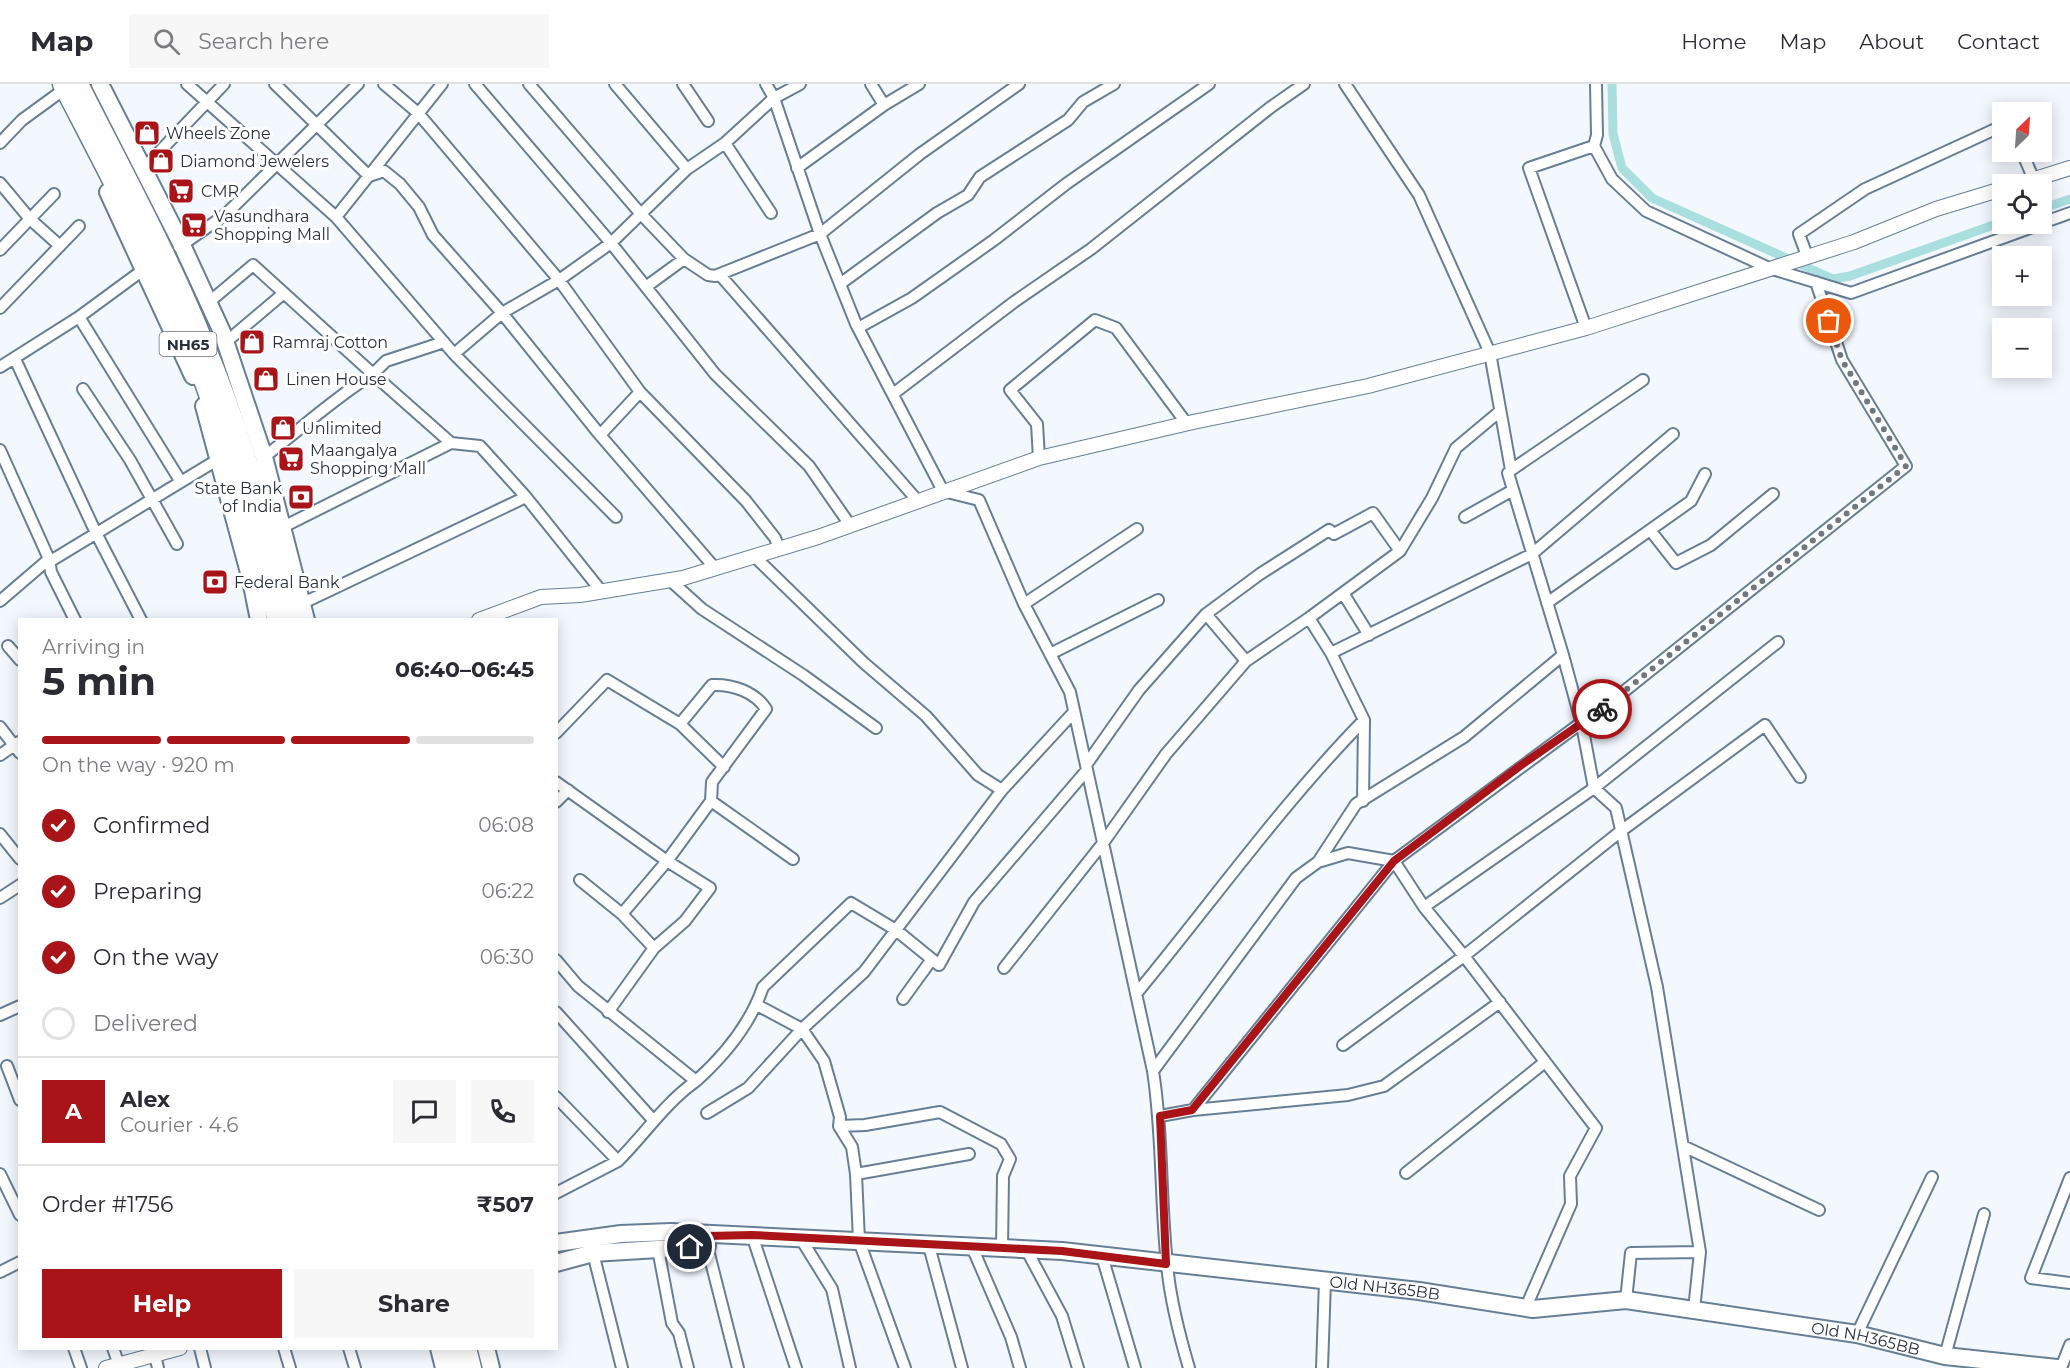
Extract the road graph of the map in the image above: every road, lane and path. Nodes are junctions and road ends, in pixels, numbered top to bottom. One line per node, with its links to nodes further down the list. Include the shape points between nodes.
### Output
1 (79, 84): 123 (highway, NH65, via 169,260 205,344)
2 (100, 84): 35 (main road)
3 (187, 84): 25 (street)
4 (224, 84): 25 (street)
5 (275, 84): 29 (street)
6 (358, 84): 29 (street)
7 (384, 84): 27 (street)
8 (442, 84): 27 (street)
9 (475, 84): 53 (street)
10 (529, 84): 44 (street)
11 (615, 84): 38 (street)
12 (683, 84): 28 (street)
13 (766, 84): 24 (street)
14 (800, 84): 24 (street)
15 (871, 84): 26 (street)
16 (919, 84): 26 (street)
17 (1019, 84): 51 (street, via 920,154)
18 (1114, 84): 64 (street, via 1083,102 1068,120 980,177 968,195)
19 (1209, 84): 71 (street, via 912,298)
20 (1304, 84): 83 (street, via 1091,249)
21 (1345, 84): 75 (street, via 1419,195)
22 (1596, 84): 33 (street)
23 (59, 87): 32 (street); 60 (main road); 128 (highway, NH65, via 162,281 198,368 239,488)
24 (774, 98): 31 (street); 36 (street)
25 (207, 103): 34 (street); 35 (street)
26 (884, 105): 36 (street)
27 (418, 114): 40 (street); 62 (street)
28 (708, 121)
29 (319, 124): 34 (street); 40 (street)
30 (1992, 131): 57 (street, via 1865,189 1799,234)
31 (725, 143): 38 (street); 45 (street)
32 (0, 144)
33 (1594, 146): 59 (street, via 1612,179 1646,211); 72 (street, via 1529,168)
34 (275, 165): 47 (street); 55 (street, via 225,215)
35 (144, 168): 55 (main road)
36 (797, 168): 51 (street)
37 (2070, 168): 39 (street)
38 (687, 169): 44 (street)
39 (2052, 174)
40 (369, 176): 47 (street); 69 (street, via 384,171 400,184 433,236)
41 (0, 183): 48 (street)
42 (1992, 192): 57 (street)
43 (54, 194): 48 (street)
44 (640, 213): 53 (street); 58 (street)
45 (771, 213)
46 (2070, 213): 49 (street)
47 (336, 217): 74 (street)
48 (30, 219): 54 (street); 56 (street)
49 (2052, 219)
50 (79, 226): 54 (street)
51 (820, 234): 61 (street); 64 (street)
52 (2011, 234): 63 (street, via 1851,293)
53 (611, 243): 62 (street); 65 (street)
54 (60, 246): 68 (street)
55 (179, 247): 67 (main road)
56 (0, 250)
57 (1807, 256): 59 (street)
58 (684, 259): 61 (street, via 708,275); 65 (street)
59 (1769, 268): 63 (street); 72 (street)
60 (145, 269): 70 (street); 92 (main road, via 207,413)
61 (720, 275): 101 (street)
62 (559, 280): 69 (street); 82 (street)
63 (1816, 282): 142 (street, via 1842,360 1906,466)
64 (840, 284): 71 (street)
65 (647, 286): 104 (street, via 716,374 809,466)
66 (284, 293): 67 (street, via 253,265); 73 (street); 79 (street)
67 (208, 303): 73 (main road)
68 (0, 308)
69 (502, 313): 76 (street); 87 (street)
70 (79, 317): 77 (street); 95 (street)
71 (858, 328): 83 (street)
72 (1586, 328): 75 (street)
73 (226, 342): 90 (main road)
74 (444, 342): 76 (street); 79 (street, via 386,361)
75 (1490, 353): 84 (street); 85 (street, via 1368,386)
76 (454, 354): 102 (street)
77 (15, 359): 78 (street); 108 (street)
78 (0, 367)
79 (373, 374): 88 (street); 90 (street, via 336,397)
80 (1643, 380): 93 (street)
81 (82, 389): 100 (street)
82 (640, 392): 87 (street); 110 (street, via 746,501)
83 (893, 394): 97 (street)
84 (1499, 412): 93 (street); 111 (street, via 1456,448)
85 (1187, 424): 91 (street); 91 (street, via 1116,328 1095,320 1010,390 1037,424)
86 (1673, 434): 113 (street)
87 (600, 435): 115 (street)
88 (451, 443): 99 (street, via 480,447); 105 (street)
89 (0, 450): 114 (street)
90 (264, 457): 105 (main road)
91 (1039, 458): 97 (street)
92 (217, 460): 95 (street); 127 (main road)
93 (1511, 470): 96 (street, via 1508,473)
94 (1705, 474): 107 (street, via 1690,501)
95 (181, 482): 100 (street)
96 (1513, 490): 103 (street); 113 (street)
97 (943, 491): 101 (street); 122 (street, via 979,500)
98 (1773, 494): 107 (street, via 1711,545 1676,563)
99 (526, 497): 117 (street); 123 (street)
100 (152, 499): 108 (street); 109 (street)
101 (917, 500): 104 (street)
102 (616, 517)
103 (1465, 517)
104 (850, 525): 110 (street)
105 (283, 527): 123 (main road)
106 (1137, 529): 122 (street)
107 (1650, 530): 121 (street)
108 (96, 533): 114 (street); 126 (street)
109 (177, 544)
110 (779, 548): 112 (street)
111 (1400, 551): 118 (street); 124 (street, via 1373,513 1334,534 1329,530)
112 (753, 555): 115 (street); 154 (street, via 926,717 978,775)
113 (1532, 555): 121 (street); 131 (street)
114 (49, 561): 120 (street); 125 (street)
115 (714, 567): 116 (street)
116 (671, 581): 117 (street); 144 (street, via 702,609)
117 (602, 592): 129 (street, via 542,597)
118 (1343, 593): 130 (street); 131 (street)
119 (1158, 600): 135 (street)
120 (0, 601)
121 (1547, 603): 136 (street)
122 (1024, 604): 135 (street)
123 (300, 614)
124 (1206, 614): 138 (street); 149 (street, via 1140,690)
125 (74, 618)
126 (140, 618)
127 (259, 618)
128 (276, 618)
129 (484, 618)
130 (1309, 618): 134 (street); 138 (street)
131 (1369, 635): 134 (street)
132 (1778, 642): 152 (street)
133 (8, 646): 137 (street)
134 (1331, 653): 140 (street)
135 (1050, 654): 139 (street, via 1070,692)
136 (1563, 655): 142 (street); 157 (street, via 1464,737)
137 (18, 658)
138 (1246, 662): 161 (street, via 1166,754)
139 (1073, 713): 149 (street); 154 (street)
140 (1364, 720): 157 (street); 179 (street, via 1275,819)
141 (680, 724): 145 (street, via 607,680); 148 (street); 148 (street, via 712,686 730,686 760,699 766,709)
142 (1581, 724): 152 (street); 166 (street)
143 (0, 727): 146 (street)
144 (876, 728)
145 (558, 731)
146 (18, 746): 147 (street)
147 (0, 756)
148 (724, 767): 156 (street, via 712,782)
149 (1086, 768): 161 (street); 176 (street, via 974,902 939,965)
150 (1800, 777): 158 (street, via 1765,725)
151 (558, 783): 153 (street)
152 (1594, 788): 158 (street, via 1616,808); 171 (street)
153 (568, 790): 155 (street); 165 (street)
154 (1002, 790): 173 (street)
155 (558, 799)
156 (711, 801): 164 (street); 165 (street)
157 (1363, 801): 160 (street, via 1356,804)
158 (1621, 831): 175 (street); 200 (street, via 1657,987)
159 (0, 834): 163 (street)
160 (1337, 834): 162 (street); 167 (street)
161 (1103, 843): 178 (street); 179 (street)
162 (1348, 853): 166 (street); 167 (street)
163 (18, 856)
164 (794, 859)
165 (667, 861): 172 (street); 174 (street, via 710,888 685,921)
166 (1394, 861): 171 (street); 195 (street)
167 (1318, 862): 191 (street, via 1296,878)
168 (580, 880): 172 (street)
169 (18, 886): 170 (street)
170 (0, 898)
171 (1424, 907): 175 (street)
172 (621, 914): 174 (street)
173 (896, 930): 176 (street); 182 (street, via 851,903 764,987); 187 (street, via 864,972)
174 (654, 948): 184 (street)
175 (1464, 956): 181 (street); 188 (street)
176 (932, 959): 180 (street)
177 (558, 962): 184 (street)
178 (1004, 968)
179 (1136, 994): 191 (street)
180 (903, 999)
181 (1500, 1002): 189 (street); 195 (street, via 1384,1086 1348,1095)
182 (757, 1005): 187 (street); 192 (street, via 724,1055)
183 (18, 1007): 186 (street)
184 (608, 1012): 192 (street)
185 (558, 1014): 198 (street)
186 (0, 1015)
187 (802, 1029): 196 (street, via 748,1088); 199 (street, via 824,1061)
188 (1343, 1045)
189 (1545, 1062): 203 (street); 232 (street, via 1596,1128 1570,1176 1571,1204)
190 (7, 1066): 193 (street)
191 (1154, 1071): 197 (street)
192 (696, 1081): 198 (street, via 676,1095)
193 (18, 1095)
194 (558, 1099): 202 (street)
195 (1192, 1110): 197 (street)
196 (707, 1113)
197 (1160, 1116): 227 (street)
198 (654, 1121): 202 (street)
199 (839, 1126): 205 (street, via 852,1147); 220 (street, via 940,1112 1001,1144 1011,1159 1003,1176)
200 (1683, 1146): 209 (street); 222 (street)
201 (969, 1154): 205 (street)
202 (618, 1161): 208 (street)
203 (1406, 1173)
204 (0, 1174): 210 (street)
205 (856, 1174): 215 (street)
206 (1932, 1177): 234 (street)
207 (2070, 1178): 230 (street, via 2031,1278)
208 (558, 1192)
209 (1819, 1210)
210 (18, 1211)
211 (1984, 1214): 246 (street)
212 (752, 1235): 213 (main road, Old NH365BB); 214 (main road, Old NH365BB); 260 (street)
213 (801, 1239): 215 (main road, Old NH365BB); 261 (street, via 832,1289)
214 (707, 1241): 216 (main road, Old NH365BB, via 671,1232); 219 (main road, Old NH365BB); 259 (street)
215 (859, 1241): 217 (main road, Old NH365BB); 262 (street)
216 (558, 1243)
217 (929, 1246): 218 (main road, Old NH365BB); 263 (street)
218 (972, 1247): 220 (main road, Old NH365BB); 264 (street, via 1011,1337)
219 (658, 1249): 223 (main road, Old NH365BB); 258 (street, via 672,1323 679,1333)
220 (1002, 1249): 221 (main road, Old NH365BB)
221 (1026, 1249): 224 (main road, Old NH365BB); 265 (street, via 1062,1316)
222 (1700, 1252): 231 (street, via 1631,1253); 233 (street)
223 (593, 1253): 225 (main road, Old NH365BB); 257 (street)
224 (1102, 1256): 227 (main road, Old NH365BB); 266 (street)
225 (558, 1262)
226 (18, 1263): 228 (street)
227 (1166, 1264): 229 (main road, Old NH365BB); 267 (street, via 1174,1317)
228 (0, 1272)
229 (1324, 1281): 232 (main road, Old NH365BB); 268 (street)
230 (2070, 1283)
231 (1626, 1300): 232 (main road, Old NH365BB); 233 (main road, Old NH365BB)
232 (1526, 1307)
233 (1694, 1310): 234 (main road, Old NH365BB)
234 (1857, 1334): 246 (main road, Old NH365BB)
235 (2070, 1345): 269 (street)
236 (75, 1350): 249 (street)
237 (113, 1350): 248 (street)
238 (174, 1350): 247 (street)
239 (200, 1350): 250 (street)
240 (285, 1350): 251 (street)
241 (350, 1350): 252 (street)
242 (440, 1350): 253 (main road)
243 (451, 1350): 254 (highway)
244 (468, 1350): 255 (highway)
245 (486, 1350): 256 (main road)
246 (1945, 1356): 269 (main road, Old NH365BB)
247 (151, 1357): 248 (street)
248 (112, 1366)
249 (81, 1368)
250 (205, 1368)
251 (290, 1368)
252 (355, 1368)
253 (444, 1368)
254 (456, 1368)
255 (472, 1368)
256 (491, 1368)
257 (622, 1368)
258 (688, 1368)
259 (738, 1368)
260 (795, 1368)
261 (850, 1368)
262 (905, 1368)
263 (962, 1368)
264 (1020, 1368)
265 (1078, 1368)
266 (1135, 1368)
267 (1189, 1368)
268 (1322, 1368)
269 (2059, 1368)

